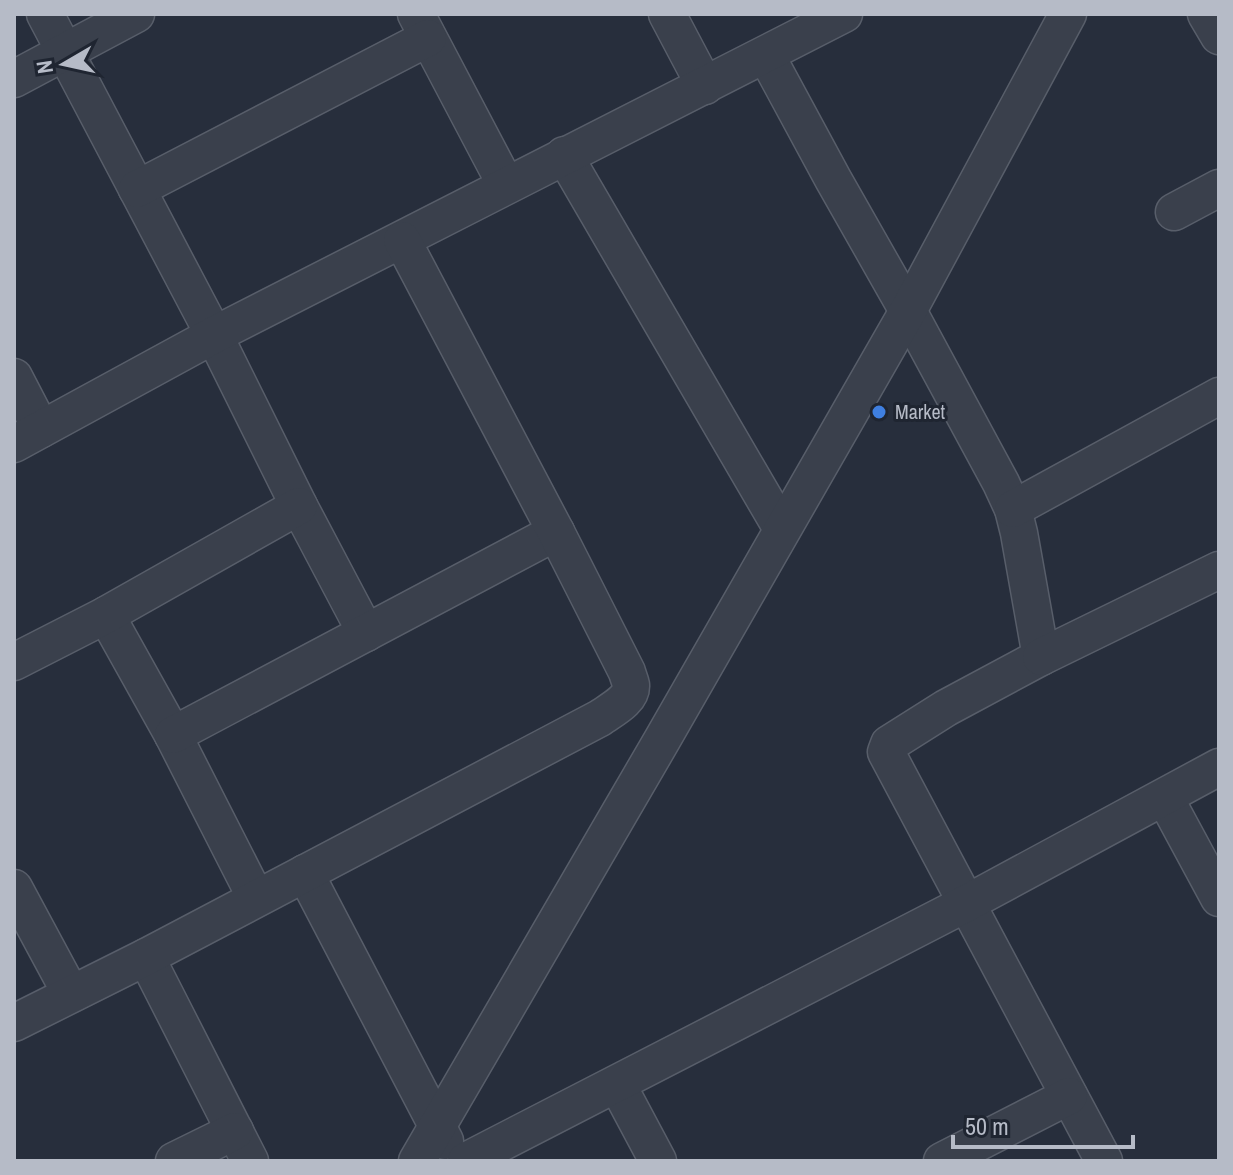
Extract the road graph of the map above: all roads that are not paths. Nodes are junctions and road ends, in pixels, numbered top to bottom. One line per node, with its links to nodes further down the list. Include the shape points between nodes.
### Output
1 (45, 14): 9 (street)
2 (136, 14): 9 (street)
3 (667, 14): 12 (street)
4 (844, 14): 10 (street)
5 (1206, 14): 8 (street)
6 (1061, 18): 19 (street)
7 (422, 26): 14 (street); 16 (street)
8 (1219, 36)
9 (64, 51): 11 (street); 16 (street)
10 (766, 55): 12 (street); 19 (street)
11 (14, 79)
12 (705, 86): 13 (street)
13 (564, 155): 14 (street); 26 (street)
14 (506, 185): 18 (street)
15 (1219, 188): 17 (street)
16 (137, 189): 20 (street)
17 (1174, 212)
18 (402, 240): 20 (street); 27 (street)
19 (908, 311): 25 (street); 26 (street)
20 (214, 335): 23 (street); 24 (street)
21 (14, 377): 23 (street)
22 (1219, 396): 25 (street)
23 (28, 436)
24 (299, 506): 29 (street); 30 (street)
25 (1013, 509): 31 (street)
26 (782, 529): 46 (street)
27 (556, 532): 30 (street); 36 (street, via 627,672 629,694 600,718)
28 (1219, 570): 31 (street)
29 (106, 615): 32 (street); 33 (street)
30 (366, 633): 33 (street)
31 (1041, 657): 40 (street, via 887,747)
32 (14, 662)
33 (173, 735): 38 (street)
34 (1219, 767): 35 (street)
35 (1165, 798): 39 (street); 40 (street)
36 (305, 873): 38 (street); 46 (street)
37 (14, 888): 42 (street)
38 (256, 898): 41 (street)
39 (1219, 898)
40 (967, 903): 44 (street); 45 (street)
41 (146, 957): 42 (street); 47 (street)
42 (71, 994): 43 (street)
43 (14, 1023)
44 (617, 1084): 51 (street); 52 (street)
45 (1069, 1096): 53 (street); 54 (street)
46 (437, 1125): 49 (street); 50 (street)
47 (243, 1146): 48 (street)
48 (174, 1161)
49 (417, 1161)
50 (456, 1161)
51 (466, 1161)
52 (658, 1161)
53 (942, 1161)
54 (1104, 1161)

